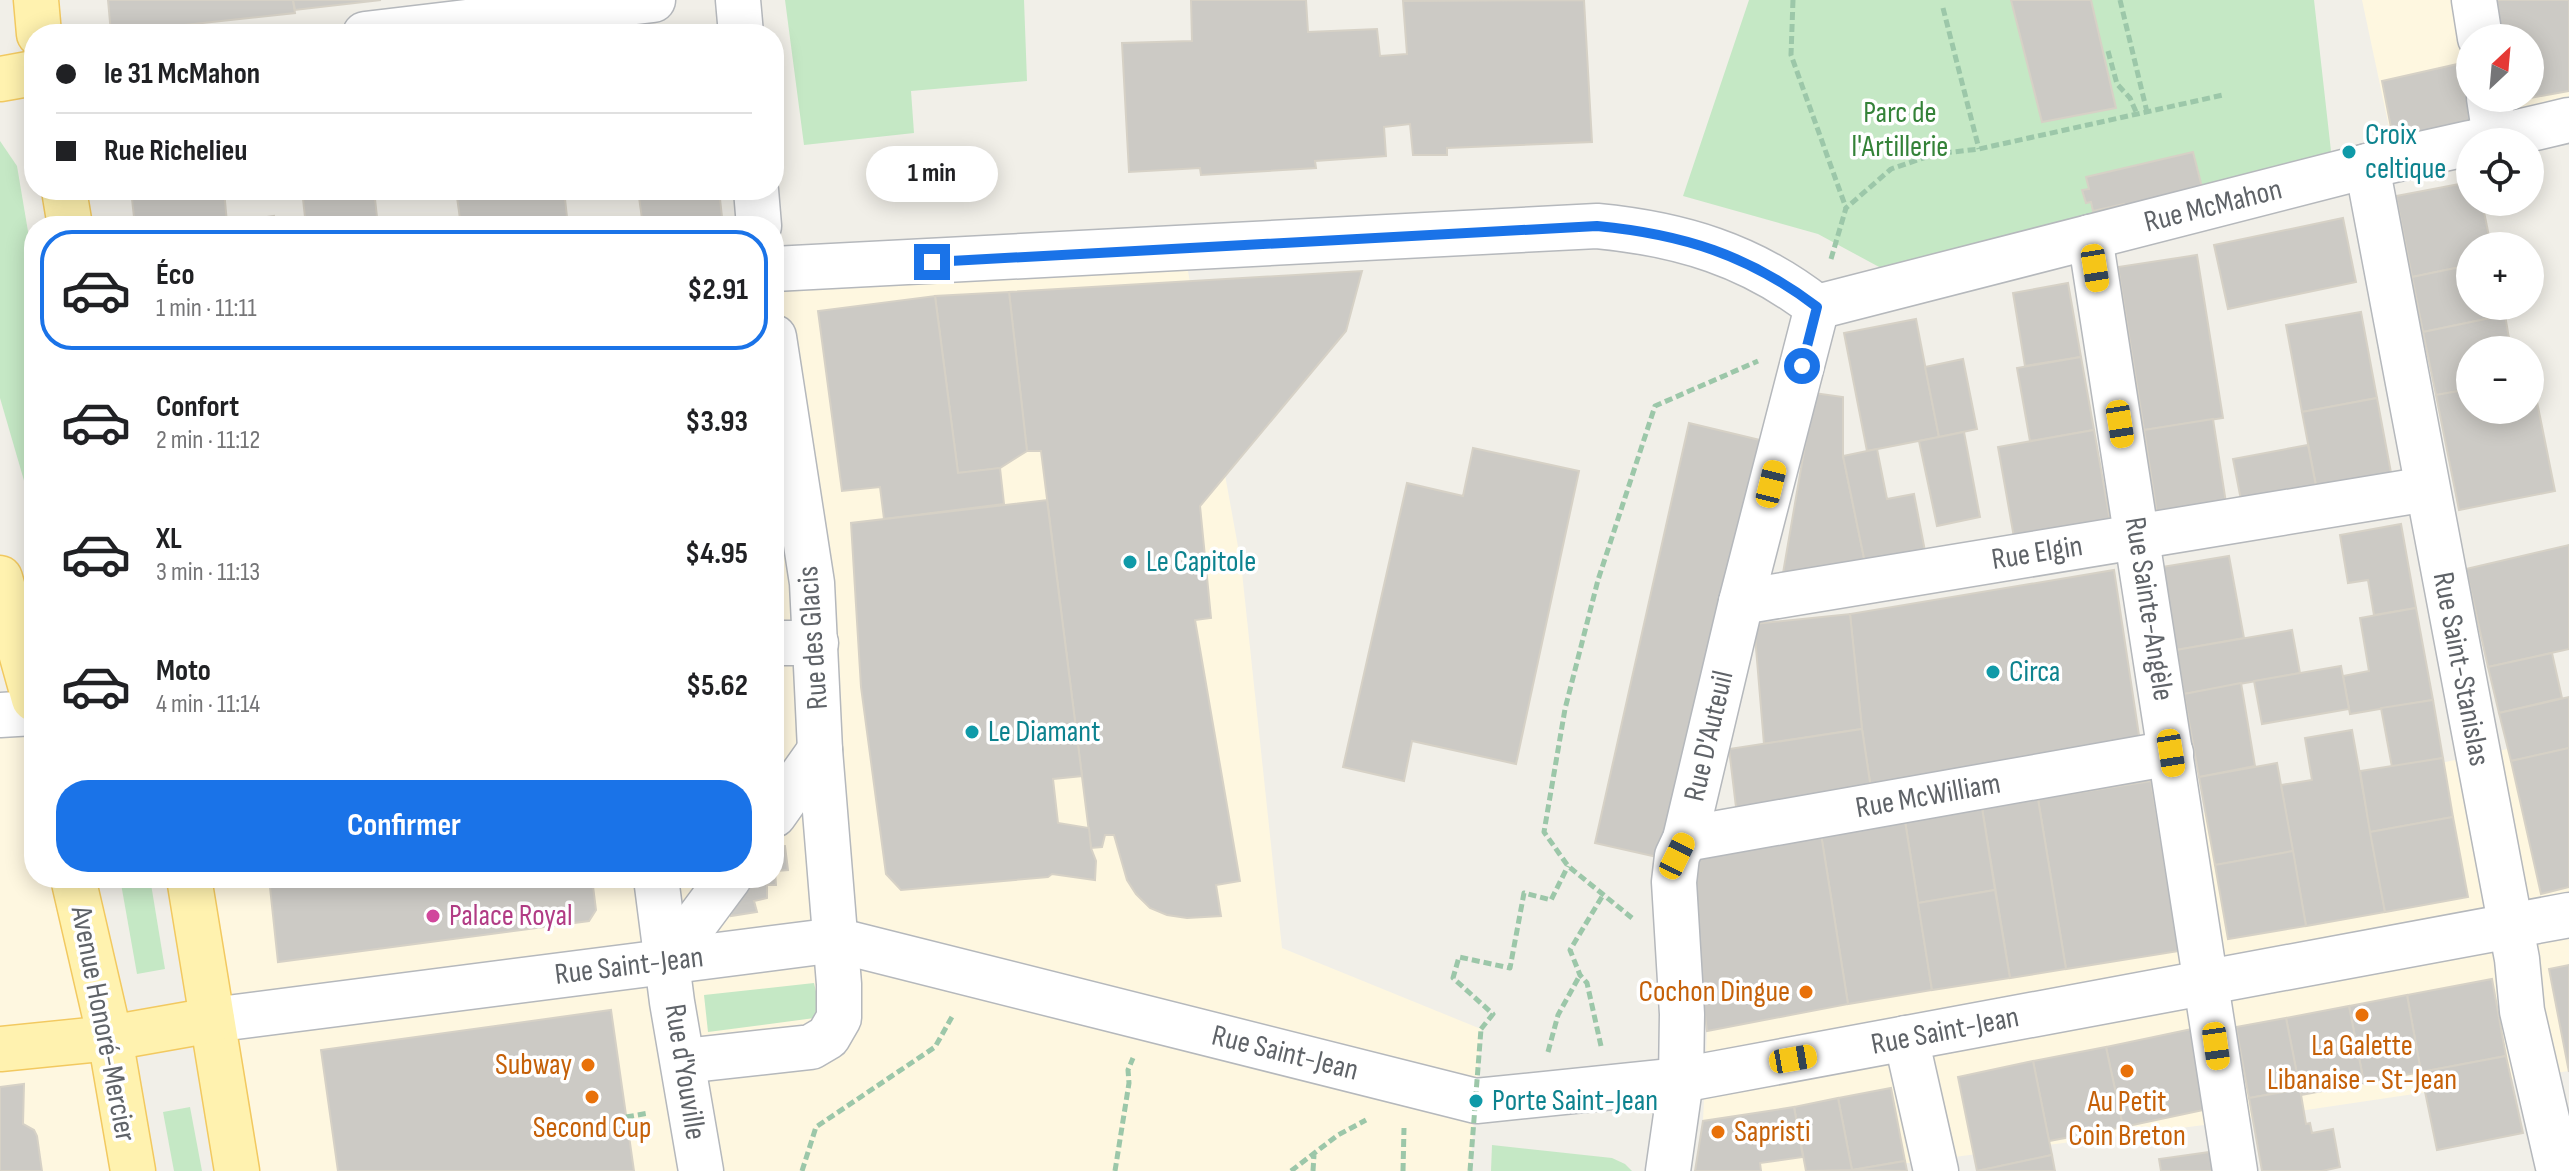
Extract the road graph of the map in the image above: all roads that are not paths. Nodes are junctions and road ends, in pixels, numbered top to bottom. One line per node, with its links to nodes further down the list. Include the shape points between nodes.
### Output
1 (36, 0): 5 (main road)
2 (653, 0): 6 (street)
3 (738, 0): 7 (street)
4 (2474, 0): 8 (street)
5 (38, 24)
6 (450, 24)
7 (740, 24)
8 (2478, 24)
9 (24, 75): 10 (main road)
10 (0, 79)
11 (2569, 120): 12 (street, Rue McMahon)
12 (2499, 128)
13 (2456, 138): 14 (street, Rue McMahon)
14 (2367, 166): 15 (street, Rue McMahon); 19 (street, Rue Saint-Stanislas)
15 (2090, 237): 17 (street, Rue McMahon); 20 (street, Rue Sainte-Angèle)
16 (784, 268): 17 (street, via 1597,226 1666,234 1709,247 1785,283)
17 (1817, 307): 22 (street, Rue D'Auteuil)
18 (784, 402): 23 (street, Rue des Glacis, via 812,583)
19 (2427, 489): 20 (street, Rue Elgin); 36 (street, Rue Saint-Stanislas)
20 (2138, 536): 22 (street, Rue Elgin); 28 (street, Rue Sainte-Angèle)
21 (0, 578): 24 (main road)
22 (1741, 602): 30 (street, Rue D'Auteuil)
23 (795, 643): 27 (street, Rue des Glacis)
24 (24, 663)
25 (24, 714): 26 (street)
26 (0, 715)
27 (820, 750): 29 (street); 37 (street, Rue des Glacis)
28 (2171, 753): 30 (street, Rue McWilliam); 39 (street, Rue Sainte-Angèle)
29 (784, 801)
30 (1685, 839): 45 (street, Rue D'Auteuil, via 1674,882)
31 (75, 888): 41 (main road, Avenue Honoré-Mercier)
32 (191, 888): 40 (main road)
33 (657, 888): 38 (street, Rue d'Youville)
34 (722, 888): 38 (street)
35 (2569, 915): 36 (street, Rue Saint-Jean)
36 (2511, 926): 39 (street, Rue Saint-Jean); 52 (street, Rue Saint-Stanislas, via 2522,1011)
37 (836, 940): 38 (street, Rue Saint-Jean); 44 (street, Rue des Glacis, via 839,1018 828,1037 811,1047); 45 (street, Rue Saint-Jean, via 1476,1101)
38 (668, 960): 40 (street, Rue Saint-Jean); 44 (street, Rue d'Youville)
39 (2207, 982): 42 (street, Rue Saint-Jean); 51 (street, Rue Sainte-Angèle)
40 (212, 1020): 41 (main road, Rue Saint-Jean); 47 (main road)
41 (110, 1038): 43 (main road, Rue Saint-Jean); 46 (main road, Avenue Honoré-Mercier)
42 (1906, 1038): 45 (street, Rue Saint-Jean); 50 (street)
43 (0, 1049)
44 (684, 1061): 48 (street, Rue d'Youville)
45 (1681, 1080): 49 (street, Rue D'Auteuil)
46 (133, 1171)
47 (237, 1171)
48 (701, 1171)
49 (1668, 1171)
50 (1936, 1171)
51 (2235, 1171)
52 (2559, 1171)

